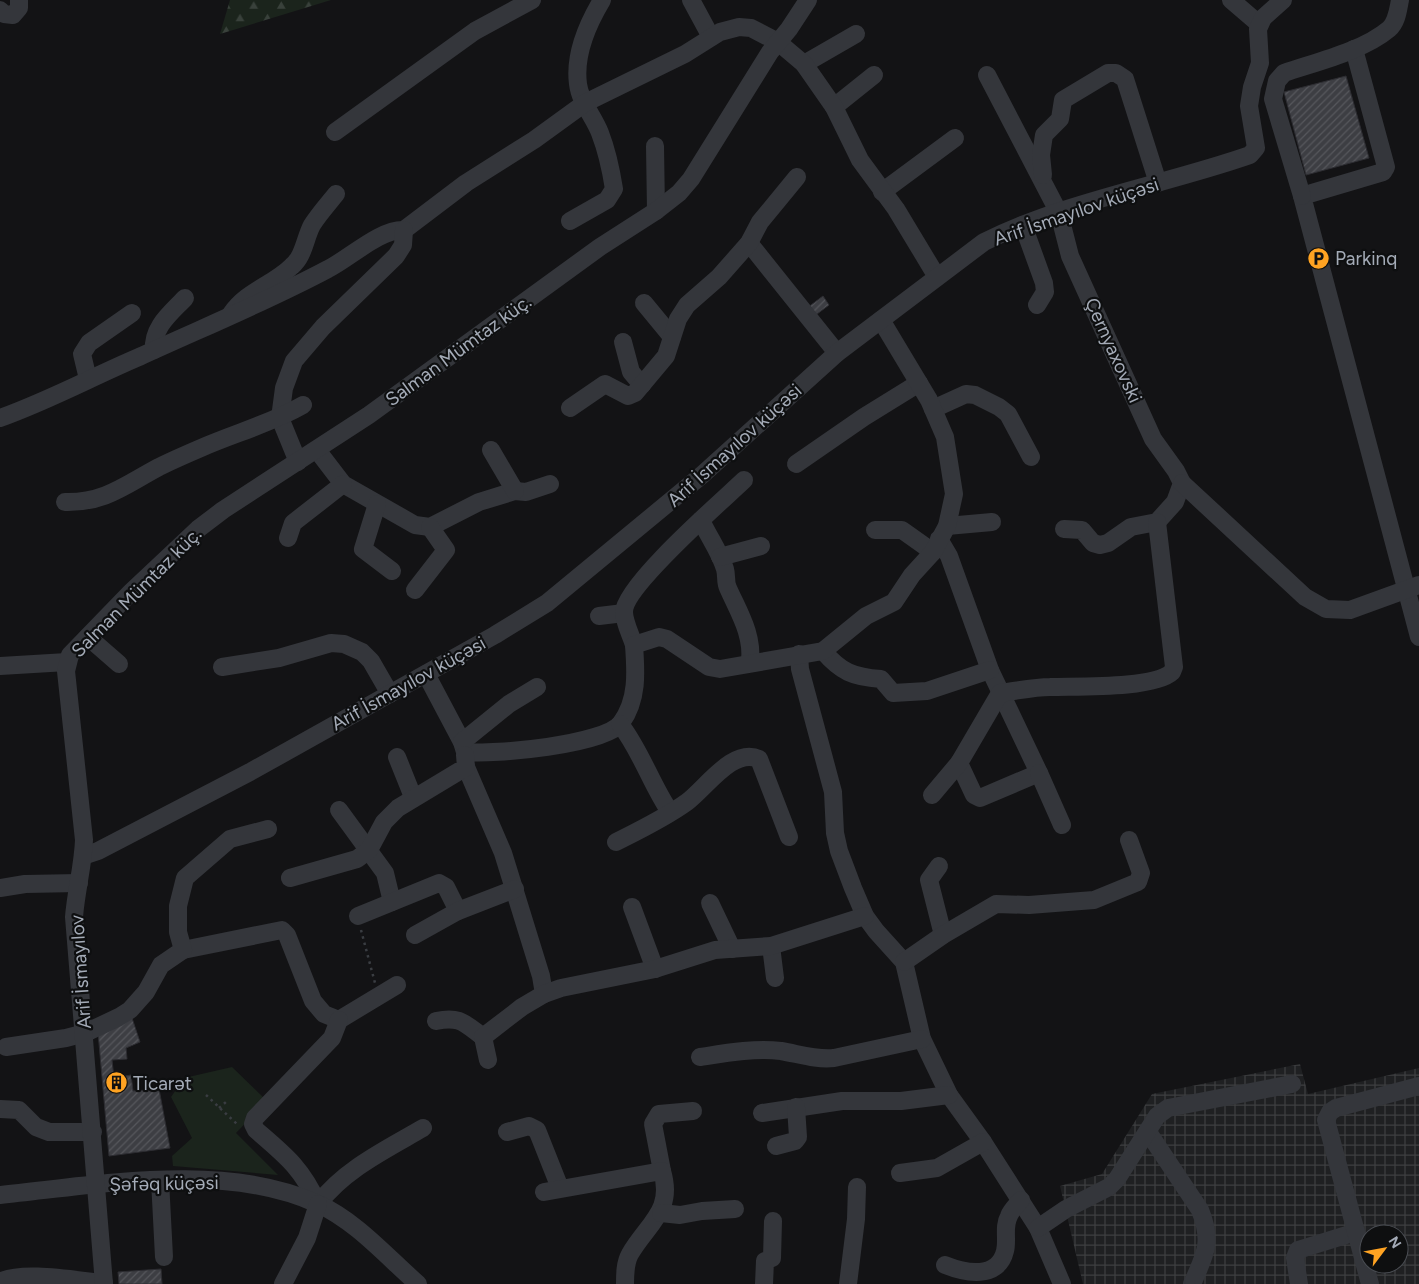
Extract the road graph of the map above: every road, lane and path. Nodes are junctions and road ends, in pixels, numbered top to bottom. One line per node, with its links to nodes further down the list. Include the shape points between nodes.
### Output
1 (19, 0): 9 (street, via 19,8 13,15)
2 (532, 0): 20 (street, via 475,31)
3 (602, 0): 18 (street, via 586,32 578,59 578,85)
4 (690, 0): 12 (street)
5 (808, 0): 13 (street, Salman Mümtaz küç.)
6 (1231, 0): 10 (street)
7 (1283, 0): 10 (street)
8 (1400, 0): 14 (street, via 1395,20 1389,28)
9 (0, 10)
10 (1259, 24): 25 (street, Arif İsmayılov küçəsi, via 1260,63 1249,106 1256,141 1254,152)
11 (856, 34): 15 (street)
12 (711, 37): 13 (street, via 739,27 750,28); 18 (street, via 630,83)
13 (778, 42): 15 (street); 29 (street, Salman Mümtaz küç., via 691,179)
14 (1354, 49): 28 (street, via 1284,73 1277,81 1273,99); 28 (street, via 1386,167 1383,172)
15 (804, 64): 19 (street)
16 (874, 75): 19 (street)
17 (987, 75): 24 (street, Çernyaxovski)
18 (585, 103): 31 (street, via 600,132 614,190 607,200); 33 (street, via 466,183)
19 (834, 107): 26 (street, via 860,160)
20 (336, 132)
21 (955, 138): 26 (street)
22 (655, 146): 29 (street)
23 (797, 177): 34 (street, via 760,222)
24 (1043, 179): 25 (street, via 1044,135 1060,119 1063,100 1108,73 1116,73 1125,79); 30 (street, Çernyaxovski)
25 (1158, 183): 30 (street, Arif İsmayılov küçəsi)
26 (882, 192): 35 (street)
27 (336, 194): 40 (street, via 313,223 301,256 292,267 245,298)
28 (1302, 196): 77 (street)
29 (656, 211): 54 (street, Salman Mümtaz küç., via 600,247)
30 (1059, 213): 32 (street, Arif İsmayılov küçəsi); 60 (street, Çernyaxovski, via 1070,256 1153,438)
31 (570, 221)
32 (1023, 225): 35 (street, Arif İsmayılov küçəsi, via 984,242); 38 (street, via 1044,283 1045,292)
33 (404, 230): 40 (street, via 385,234 339,264); 53 (street, via 403,245 396,256 323,326 294,361 284,388)
34 (749, 243): 42 (street, via 719,277 687,305); 45 (street)
35 (937, 276): 41 (street, Arif İsmayılov küçəsi)
36 (185, 298): 44 (street, via 158,327 153,340)
37 (644, 303): 42 (street)
38 (1037, 305)
39 (132, 314): 46 (street, via 89,343 82,354)
40 (228, 319): 44 (street)
41 (881, 320): 45 (street, Arif İsmayılov küçəsi); 47 (street)
42 (672, 336): 48 (street, via 666,356)
43 (623, 342): 48 (street, via 631,372)
44 (154, 350): 46 (street)
45 (837, 353): 92 (street, Arif İsmayılov küçəsi, via 702,475 547,603)
46 (88, 379): 52 (street, via 32,407)
47 (919, 383): 51 (street); 58 (street)
48 (642, 385): 50 (street, via 628,396 606,384)
49 (302, 405): 53 (street)
50 (570, 408)
51 (933, 409): 56 (street, via 966,394 975,395 1008,414); 73 (street, via 945,437 954,494)
52 (0, 418)
53 (280, 418): 57 (street); 64 (street, via 202,447 113,494 95,500)
54 (317, 450): 57 (street, Salman Mümtaz küç.); 61 (street)
55 (491, 450): 63 (street)
56 (1031, 457)
57 (298, 462): 81 (street, Salman Mümtaz küç., via 198,529)
58 (796, 464)
59 (744, 480): 66 (street)
60 (1182, 483): 68 (street, via 1175,502); 77 (street, Çernyaxovski, via 1306,597 1326,608 1350,610)
61 (343, 484): 65 (street); 72 (street, via 293,522)
62 (550, 484): 63 (street, via 526,492)
63 (515, 491): 69 (street, via 479,502)
64 (64, 502)
65 (378, 504): 69 (street, via 415,525); 76 (street, via 363,548)
66 (701, 520): 75 (street); 79 (street, via 636,588)
67 (992, 522): 73 (street)
68 (1157, 522): 70 (street, via 1131,527 1100,546 1082,530); 94 (street, via 1172,672 1166,678 1087,688 1049,687)
69 (430, 528): 78 (street, via 446,550)
70 (1064, 529)
71 (875, 530): 73 (street, via 902,530)
72 (288, 538)
73 (940, 539): 84 (street, via 894,602 866,616); 91 (street)
74 (761, 546): 75 (street)
75 (720, 557): 87 (street, via 726,571 727,587 748,632 752,648)
76 (392, 571)
77 (1412, 587): 82 (street)
78 (415, 590)
79 (624, 613): 80 (street); 83 (street)
80 (599, 616)
81 (88, 637): 86 (street, Salman Mümtaz küç.); 88 (street)
82 (1419, 637)
83 (634, 645): 87 (street, via 659,637 709,667 720,669); 96 (street, via 636,676 632,702)
84 (823, 651): 85 (street); 91 (street, via 842,670 858,677 881,679 893,693 927,691)
85 (799, 654): 87 (street); 122 (street, via 800,669 833,792 839,851)
86 (67, 662): 89 (street); 111 (street, Arif İsmayılov)
87 (750, 662)
88 (119, 664)
89 (0, 666)
90 (222, 666): 95 (street, via 279,658 331,643 344,644 362,652)
91 (990, 670): 94 (street)
92 (426, 674): 95 (street, Arif İsmayılov küçəsi); 97 (street)
93 (537, 687): 97 (street, via 510,704)
94 (1000, 693): 99 (street); 100 (street)
95 (390, 694): 111 (street, Arif İsmayılov küçəsi, via 178,810)
96 (620, 724): 97 (street, via 608,731 560,745 506,753); 104 (street, via 632,740 656,791)
97 (464, 754): 102 (street); 116 (street)
98 (397, 757): 102 (street)
99 (959, 763): 100 (street, via 974,795 980,798); 101 (street)
100 (1039, 773): 105 (street)
101 (932, 795)
102 (414, 797): 110 (street, via 384,822)
103 (339, 810): 110 (street)
104 (670, 812): 107 (street, via 687,802 716,773 741,758 751,756 759,759); 109 (street)
105 (1062, 825)
106 (268, 829): 127 (street, via 230,839 184,878 178,906)
107 (789, 837)
108 (1129, 840): 124 (street, via 1141,873 1138,882 1094,900 996,904)
109 (616, 842)
110 (369, 850): 113 (street, via 357,859); 117 (street, via 385,873)
111 (83, 856): 114 (street, Arif İsmayılov)
112 (939, 866): 124 (street, via 929,880)
113 (290, 878)
114 (79, 882): 115 (street); 136 (street, Arif İsmayılov, via 74,917)
115 (0, 888)
116 (515, 889): 120 (street); 132 (street)
117 (392, 902): 120 (street, via 439,883 446,888); 121 (street)
118 (710, 903): 126 (street)
119 (632, 907): 129 (street)
120 (458, 911): 123 (street)
121 (358, 916): 133 (path)
122 (865, 916): 125 (street); 128 (street)
123 (415, 935)
124 (943, 935): 128 (street)
125 (771, 946): 126 (street); 130 (street)
126 (732, 949): 129 (street, via 715,950)
127 (182, 950): 134 (street, via 282,930 287,935 312,1001 324,1014); 136 (street, via 161,965 146,992 130,1010)
128 (904, 962): 138 (street)
129 (655, 969): 132 (street)
130 (775, 978)
131 (397, 986): 133 (street)
132 (544, 994): 137 (street)
133 (378, 996): 134 (street)
134 (339, 1020): 166 (street, via 332,1038 255,1118 254,1124 256,1130 294,1164)
135 (436, 1022): 137 (street, via 451,1018 461,1021)
136 (85, 1033): 139 (street); 154 (street, Arif İsmayılov)
137 (483, 1037): 141 (street)
138 (922, 1039): 140 (street, via 823,1059 780,1051 740,1051); 144 (street)
139 (6, 1047)
140 (700, 1057)
141 (488, 1060)
142 (1292, 1084): 156 (street, via 1168,1108 1157,1116)
143 (1419, 1086): 171 (street, via 1336,1108 1326,1120)
144 (949, 1094): 148 (street, via 901,1101 842,1101); 157 (street)
145 (206, 1095): 147 (path)
146 (226, 1102): 147 (path)
147 (218, 1108): 152 (path)
148 (796, 1108): 151 (street); 158 (street, via 798,1137 795,1141)
149 (0, 1109): 154 (street, via 19,1110 36,1127 49,1132)
150 (693, 1112): 159 (street, via 659,1114 655,1118 653,1124)
151 (762, 1113)
152 (238, 1126)
153 (423, 1128): 166 (street, via 349,1172 330,1188)
154 (92, 1132): 162 (street, Arif İsmayılov)
155 (507, 1132): 159 (street, via 529,1126 537,1130 552,1190)
156 (1148, 1132): 170 (street, via 1109,1187); 182 (street, via 1200,1210 1205,1223 1207,1251)
157 (983, 1142): 160 (street, via 938,1168); 165 (street)
158 (776, 1146)
159 (662, 1171): 168 (street, via 666,1195)
160 (900, 1173)
161 (160, 1180): 162 (street, Şəfəq küçəsi); 166 (street, Şəfəq küçəsi, via 229,1182 267,1188); 172 (street)
162 (96, 1185): 164 (street, Şəfəq küçəsi); 175 (street, Arif İsmayılov)
163 (857, 1187): 180 (street)
164 (0, 1195)
165 (1021, 1200): 170 (street); 173 (street, via 1008,1217 1005,1250 998,1264 976,1273)
166 (318, 1204): 176 (street, via 307,1238); 177 (street, Şəfəq küçəsi, via 349,1224)
167 (735, 1209): 168 (street, via 680,1215)
168 (661, 1213): 178 (street, via 629,1255)
169 (772, 1221): 179 (street, via 772,1258 765,1261)
170 (1038, 1228): 181 (street)
171 (1356, 1232): 183 (street, via 1298,1250 1295,1258); 184 (street)
172 (164, 1257)
173 (945, 1265)
174 (0, 1282): 175 (street, via 6,1278 26,1276)
175 (104, 1283)
176 (283, 1284)
177 (418, 1284)
178 (625, 1284)
179 (764, 1284)
180 (848, 1284)
181 (1062, 1284)
182 (1192, 1284)
183 (1300, 1284)
184 (1370, 1284)

